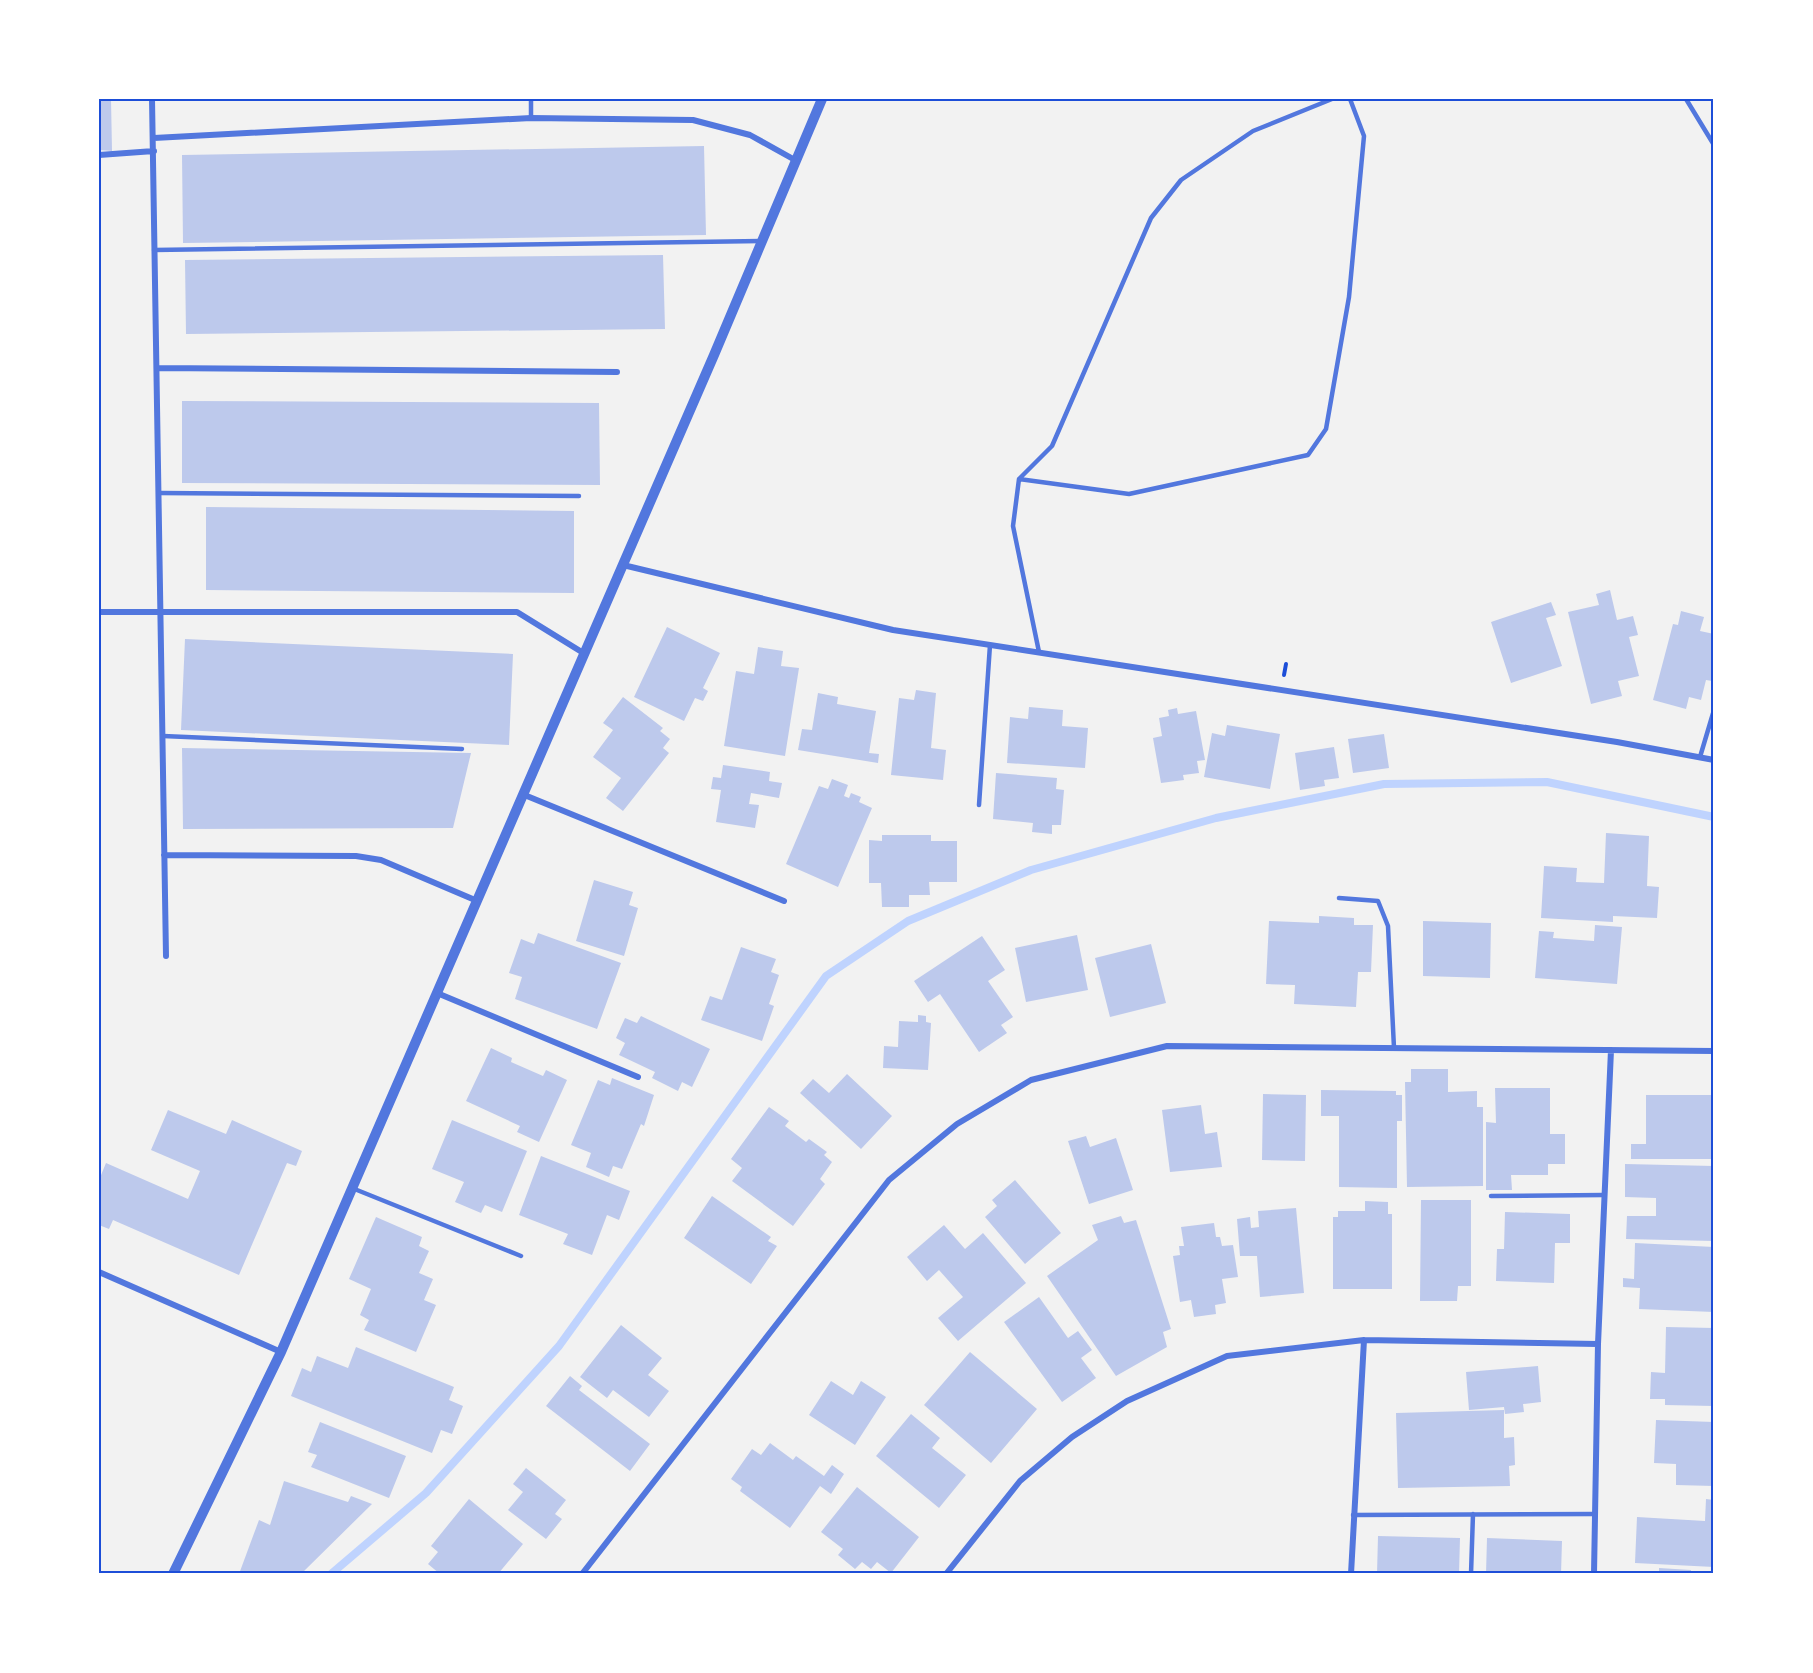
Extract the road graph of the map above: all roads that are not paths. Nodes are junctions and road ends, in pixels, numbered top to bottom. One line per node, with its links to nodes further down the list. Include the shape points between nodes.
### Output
1 (152, 99): 8 (street)
2 (531, 99): 7 (lane)
3 (822, 99): 12 (street)
4 (1332, 99): 17 (lane, via 1253,131 1181,180 1150,218 1052,446)
5 (1350, 99): 17 (lane, via 1364,136 1349,297 1326,429 1308,455 1129,494)
6 (1686, 99): 9 (lane)
7 (531, 118): 8 (street); 12 (street, via 693,120 750,135)
8 (154, 138): 10 (street)
9 (1714, 146)
10 (154, 151): 11 (street); 14 (street)
11 (99, 155)
12 (795, 159): 13 (street)
13 (761, 241): 14 (lane); 20 (street)
14 (154, 250): 15 (street)
15 (157, 368): 16 (street); 18 (street)
16 (616, 372)
17 (1019, 479): 24 (lane, via 1013,526)
18 (160, 493): 19 (lane); 22 (street)
19 (579, 496)
20 (623, 565): 23 (street, via 892,630); 25 (street)
21 (99, 612): 22 (street)
22 (163, 613): 25 (street, via 517,612); 27 (street)
23 (990, 645): 24 (street); 32 (lane)
24 (1039, 652): 29 (street)
25 (585, 654): 31 (street)
26 (1714, 710): 29 (lane)
27 (163, 736): 28 (lane); 33 (street)
28 (462, 749)
29 (1700, 757): 30 (street)
30 (1714, 760)
31 (521, 794): 35 (street); 36 (street)
32 (979, 805)
33 (164, 855): 35 (street, via 356,856 381,860); 37 (street)
34 (1339, 898): 39 (lane, via 1378,901 1388,926)
35 (476, 900): 38 (street)
36 (784, 901)
37 (166, 956)
38 (436, 993): 42 (street); 43 (street)
39 (1394, 1048): 40 (street); 55 (street, via 1167,1046 1031,1080 957,1124 889,1180)
40 (1611, 1050): 41 (street); 44 (street)
41 (1714, 1051)
42 (638, 1077)
43 (352, 1188): 46 (lane); 50 (street)
44 (1604, 1195): 45 (lane); 49 (street)
45 (1491, 1196)
46 (521, 1256)
47 (99, 1272): 50 (street)
48 (1364, 1340): 49 (street); 53 (street); 56 (street, via 1227,1356 1127,1401 1072,1437 1020,1481)
49 (1598, 1344): 52 (street)
50 (281, 1352): 54 (street)
51 (1473, 1514): 52 (lane); 53 (lane); 58 (lane)
52 (1595, 1514): 59 (street)
53 (1353, 1515): 57 (street)
54 (173, 1574)
55 (582, 1574)
56 (946, 1574)
57 (1351, 1574)
58 (1471, 1574)
59 (1594, 1574)

